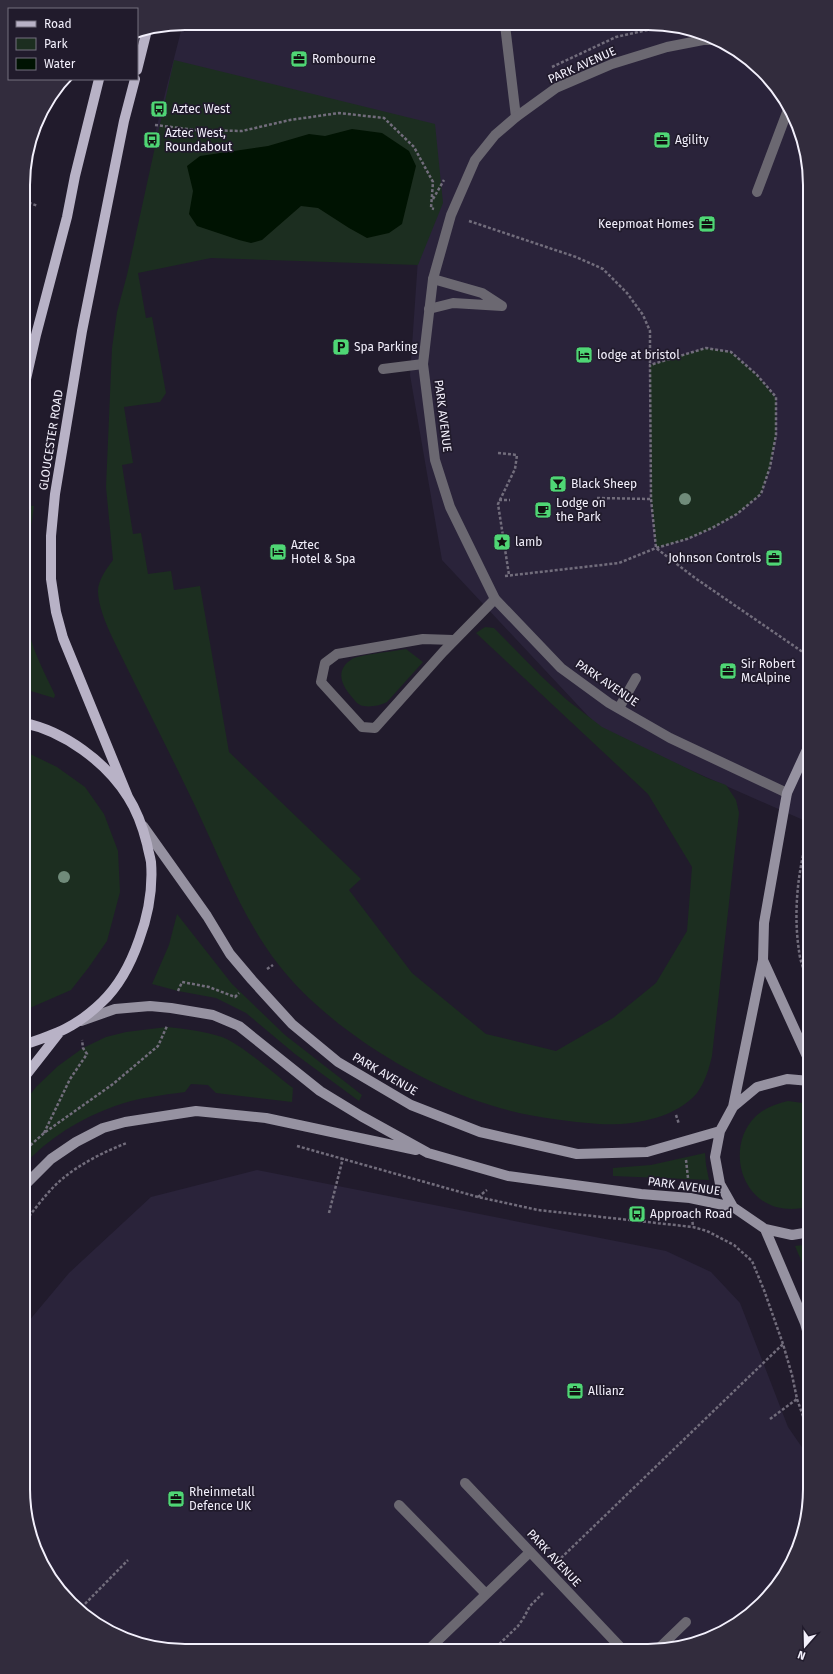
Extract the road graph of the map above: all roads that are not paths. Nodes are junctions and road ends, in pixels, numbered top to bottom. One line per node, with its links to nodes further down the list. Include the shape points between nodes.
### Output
1 (506, 30): 8 (street)
2 (146, 35): 4 (main road)
3 (699, 38): 8 (street, PARK AVENUE, via 612,64 556,88)
4 (138, 66)
5 (99, 80): 12 (main road)
6 (135, 80): 22 (main road, GLOUCESTER ROAD, via 124,121 82,331 55,494 51,536 52,579 56,612 63,638)
7 (786, 115): 9 (street)
8 (516, 116): 10 (street, PARK AVENUE, via 495,135 475,160 451,215)
9 (757, 192)
10 (433, 279): 11 (street, PARK AVENUE); 11 (street, via 482,293 502,306 453,303)
11 (429, 309): 13 (street, PARK AVENUE)
12 (30, 362)
13 (423, 364): 14 (street); 15 (street, PARK AVENUE, via 436,460 450,507)
14 (384, 368)
15 (495, 598): 16 (street); 18 (street, PARK AVENUE, via 561,668)
16 (453, 640): 16 (street, via 375,728 362,727 321,682 325,663 337,654 423,639)
17 (636, 678): 18 (street)
18 (619, 708): 21 (street, PARK AVENUE, via 670,738)
19 (30, 724): 22 (main road, via 69,741 100,763)
20 (803, 758): 21 (street)
21 (787, 793): 24 (street, via 764,923)
22 (128, 796): 23 (main road)
23 (142, 825): 25 (main road, via 151,862 149,899 144,926 134,955 119,982 103,1001); 32 (street, PARK AVENUE, via 207,916 230,954 292,1024 338,1062 411,1105 480,1132 577,1154 648,1152)
24 (763, 960): 28 (street); 31 (street)
25 (80, 1021): 26 (main road); 33 (street, PARK AVENUE, via 115,1010 150,1006 213,1015 239,1026 320,1091)
26 (58, 1033): 27 (main road); 29 (main road)
27 (30, 1043)
28 (803, 1049)
29 (30, 1070)
30 (803, 1080): 31 (street, via 787,1079 757,1087)
31 (733, 1107): 32 (street)
32 (720, 1131): 35 (street, via 715,1157 720,1184)
33 (428, 1153): 34 (street, via 266,1118 196,1111 103,1128 51,1159); 35 (street, PARK AVENUE, via 508,1176 690,1198)
34 (30, 1180)
35 (734, 1207): 36 (street)
36 (765, 1229): 37 (street, via 792,1235); 38 (street)
37 (803, 1233)
38 (803, 1318)
39 (465, 1483): 41 (street, PARK AVENUE)
40 (399, 1505): 42 (street)
41 (530, 1552): 42 (street); 45 (street, PARK AVENUE)
42 (486, 1594): 44 (street)
43 (686, 1622): 46 (street)
44 (434, 1644)
45 (617, 1644)
46 (664, 1644)

